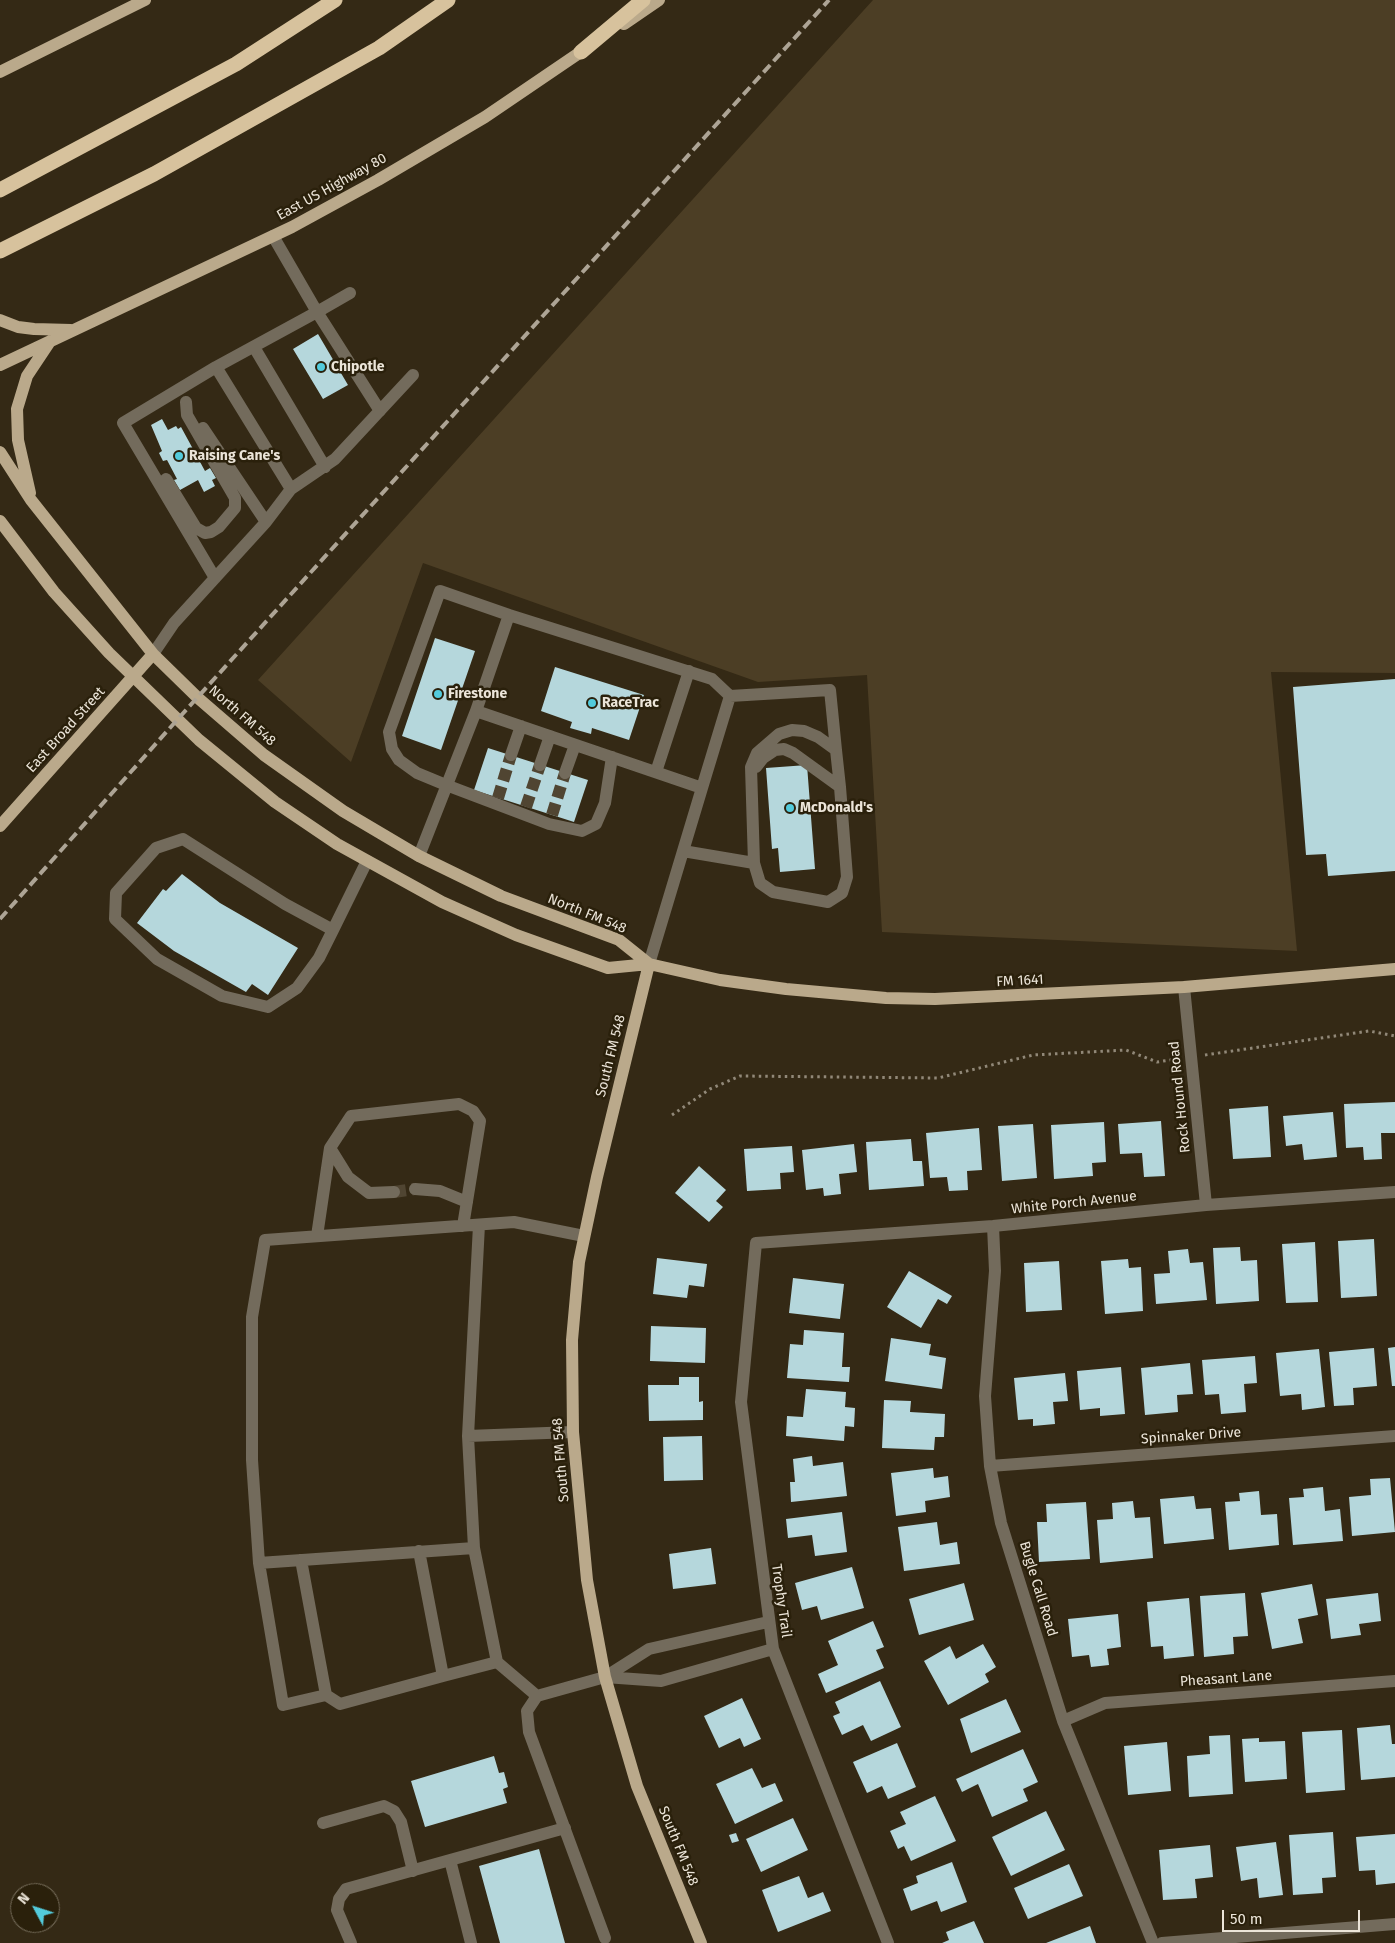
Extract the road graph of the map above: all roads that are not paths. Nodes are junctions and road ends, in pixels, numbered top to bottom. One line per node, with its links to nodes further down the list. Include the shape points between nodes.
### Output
1 (146, 0): 7 (main road)
2 (335, 0): 8 (highway, via 236,64)
3 (448, 0): 10 (highway, via 379,48 154,174)
4 (643, 0): 6 (highway)
5 (659, 0): 6 (main road, East US Highway 80)
6 (581, 52): 9 (main road, East US Highway 80, via 378,180)
7 (0, 72)
8 (0, 190)
9 (273, 236): 12 (street); 14 (main road, East US Highway 80)
10 (5, 248)
11 (350, 293): 12 (street)
12 (317, 312): 16 (street); 22 (street)
13 (0, 320): 14 (main road, via 18,327)
14 (75, 330): 15 (main road, East US Highway 80)
15 (49, 342): 17 (main road, East US Highway 80); 27 (main road, via 27,376 16,409 18,440)
16 (254, 347): 18 (street); 25 (street)
17 (0, 365)
18 (216, 366): 20 (street); 26 (street)
19 (413, 376): 22 (street)
20 (177, 389): 21 (street); 23 (street, via 123,423)
21 (186, 402): 23 (street, via 187,415 235,498 235,508 219,527 205,533 196,528 148,450); 29 (street)
22 (380, 411): 25 (street)
23 (133, 440): 30 (street)
24 (0, 452): 27 (main road, North FM 548)
25 (325, 467): 26 (street)
26 (291, 489): 29 (street)
27 (32, 500): 32 (main road, North FM 548)
28 (0, 521): 34 (main road, via 54,592)
29 (266, 522): 30 (street)
30 (215, 578): 32 (street, via 174,623)
31 (509, 615): 33 (street); 36 (street); 47 (street, via 440,591 389,732 389,741 399,760 417,773)
32 (153, 654): 34 (main road, East Broad Street); 52 (main road, North FM 548, via 264,755 343,811)
33 (689, 671): 35 (street, via 712,679); 44 (street)
34 (133, 678): 50 (main road, East Broad Street); 53 (main road, via 247,781)
35 (730, 696): 40 (street, via 830,690); 49 (street)
36 (476, 711): 37 (street); 47 (street)
37 (521, 726): 38 (street); 41 (street)
38 (550, 736): 39 (street); 43 (street)
39 (575, 745): 42 (street); 46 (street)
40 (836, 750): 45 (street, via 818,737 792,730 779,734 757,753); 48 (street)
41 (511, 755)
42 (612, 757): 44 (street); 47 (street, via 605,803 596,824 582,831)
43 (540, 765)
44 (656, 772): 49 (street)
45 (752, 772): 48 (street, via 763,758 775,750 784,749); 54 (street)
46 (565, 773)
47 (446, 785): 52 (street)
48 (840, 787): 54 (street, via 847,877 842,893 828,902 773,892 760,884)
49 (702, 788): 51 (street)
50 (0, 826)
51 (683, 851): 54 (street); 56 (street)
52 (419, 856): 56 (main road, North FM 548, via 501,896 618,940)
53 (367, 862): 55 (street); 56 (main road, via 442,902 516,935 608,968)
54 (754, 863)
55 (333, 930): 55 (street, via 319,958 297,988 268,1007 222,996 157,959 115,919 116,893 156,848 183,839 285,904)
56 (649, 964): 58 (main road, FM 1641 / FM 1641, via 744,984 886,998 1001,997); 69 (main road, South FM 548)
57 (1395, 969): 58 (main road, FM 1641 / FM 1641)
58 (1184, 987): 64 (street, Rock Hound Road)
59 (330, 1148): 61 (street, via 348,1176 369,1193); 63 (street, via 351,1116 459,1104 473,1111 480,1121); 68 (street)
60 (415, 1189): 63 (street, via 440,1191)
61 (394, 1192)
62 (1395, 1192): 64 (street, White Porch Avenue)
63 (467, 1202): 66 (street)
64 (1206, 1205): 67 (street, White Porch Avenue)
65 (479, 1225): 66 (street); 69 (street, via 514,1222); 72 (street)
66 (462, 1226): 68 (street)
67 (993, 1226): 70 (street, White Porch Avenue); 74 (street, Bugle Call Road, via 995,1271 985,1396)
68 (317, 1236): 78 (street, via 265,1240 252,1317 252,1460)
69 (584, 1236): 71 (main road, South FM 548, via 572,1332)
70 (756, 1243): 79 (street, Trophy Trail, via 741,1402)
71 (573, 1432): 72 (street); 83 (main road, South FM 548, via 587,1580)
72 (468, 1436): 75 (street)
73 (1395, 1436): 74 (street, Spinnaker Drive)
74 (990, 1466): 87 (street, Bugle Call Road, via 1002,1523)
75 (474, 1548): 76 (street); 81 (street)
76 (419, 1552): 77 (street); 82 (street)
77 (301, 1560): 78 (street); 85 (street)
78 (259, 1563): 85 (street, via 283,1705)
79 (768, 1622): 80 (street, Trophy Trail); 83 (street, via 649,1649)
80 (773, 1648): 83 (street, via 660,1681); 97 (street, Trophy Trail)
81 (497, 1662): 82 (street); 86 (street)
82 (444, 1676): 85 (street, via 340,1704)
83 (605, 1677): 86 (street); 96 (main road, South FM 548, via 637,1786)
84 (1395, 1681): 87 (street, Pheasant Lane, via 1105,1703)
85 (326, 1695)
86 (537, 1696): 89 (street, via 527,1710 529,1732)
87 (1063, 1721): 98 (street, Bugle Call Road)
88 (324, 1823): 91 (street, via 384,1806 394,1810 401,1822)
89 (565, 1828): 90 (street); 93 (street)
90 (450, 1860): 91 (street); 95 (street)
91 (413, 1871): 94 (street, via 346,1889 337,1910)
92 (1395, 1924): 99 (street)
93 (605, 1938)
94 (351, 1943)
95 (471, 1943)
96 (700, 1943)
97 (888, 1943)
98 (1153, 1943)
99 (1162, 1943)

